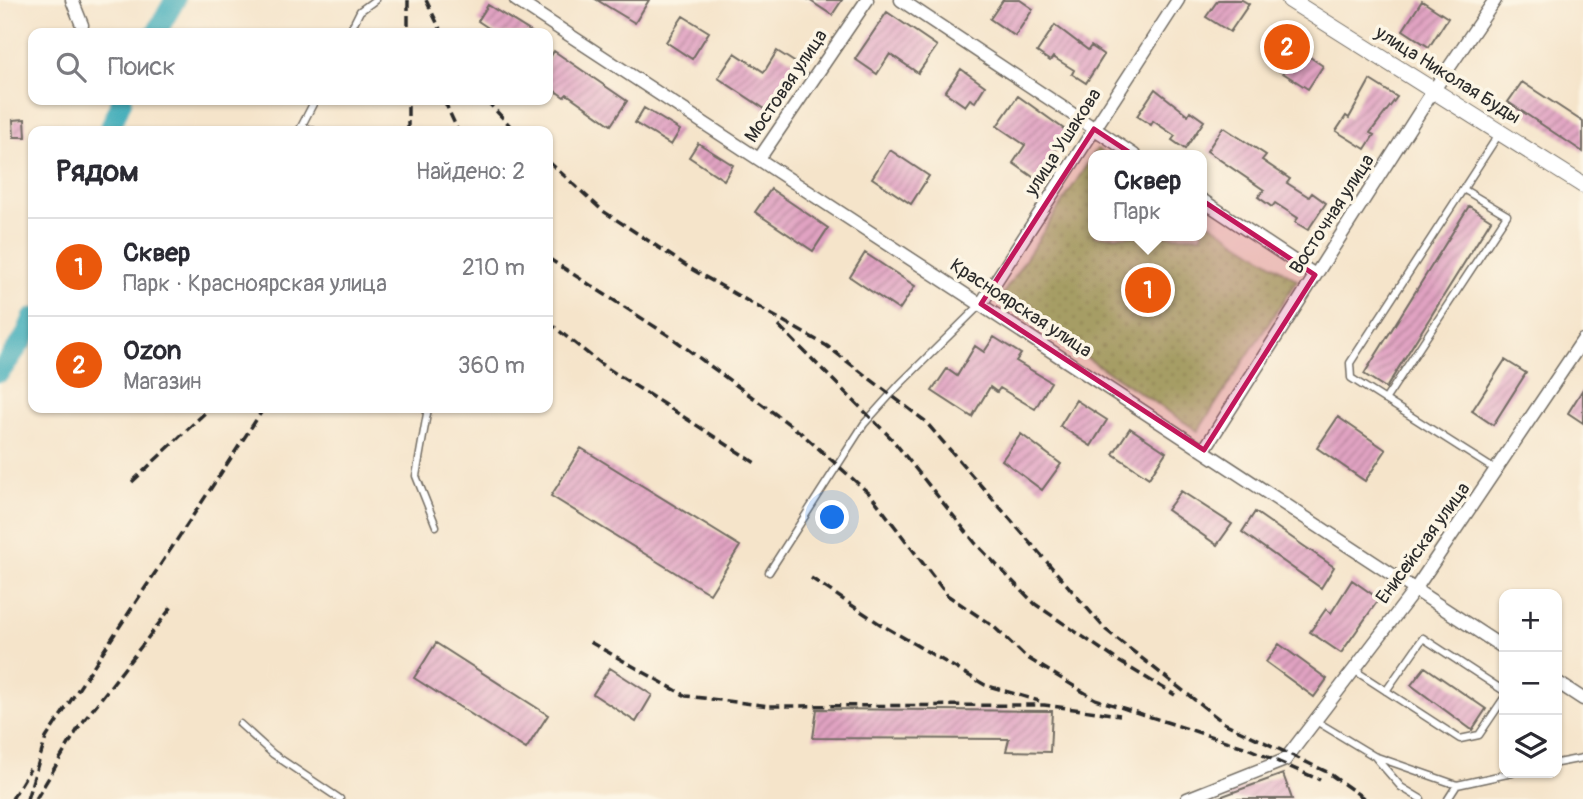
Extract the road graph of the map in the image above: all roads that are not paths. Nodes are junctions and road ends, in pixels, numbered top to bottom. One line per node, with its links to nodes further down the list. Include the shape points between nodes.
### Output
1 (72, 0): 9 (street)
2 (375, 0): 10 (lane, via 360,11)
3 (516, 0): 17 (street, Красноярская улица)
4 (867, 0): 17 (street, Мостовая улица)
5 (901, 0): 14 (street)
6 (1178, 0): 14 (street, улица Ушакова)
7 (1290, 0): 11 (street, улица Николая Буды)
8 (1495, 0): 11 (street, Восточная улица)
9 (82, 25)
10 (352, 28)
11 (1433, 90): 15 (street, улица Николая Буды); 21 (street, Восточная улица)
12 (312, 105): 13 (lane)
13 (301, 126)
14 (1094, 129): 16 (street); 22 (street, улица Ушакова)
15 (1500, 133): 18 (street, улица Николая Буды); 19 (lane)
16 (1126, 150)
17 (759, 159): 22 (street, Красноярская улица)
18 (1583, 185)
19 (1463, 189): 24 (lane, via 1350,363 1351,378); 24 (lane, via 1507,215)
20 (1207, 203): 21 (street)
21 (1315, 275): 26 (street, Восточная улица)
22 (981, 304): 26 (street, Красноярская улица); 29 (lane, via 864,425)
23 (1583, 340): 27 (street, Енисейская улица)
24 (1385, 400): 27 (lane)
25 (427, 413): 28 (lane, via 416,476)
26 (1204, 450): 30 (street, Красноярская улица)
27 (1498, 471): 30 (street, Енисейская улица)
28 (436, 526)
29 (769, 572)
30 (1414, 591): 31 (street, Красноярская улица); 32 (street, Енисейская улица)
31 (1499, 645)
32 (1352, 669): 35 (lane); 38 (street, Енисейская улица)
33 (1562, 684): 36 (street)
34 (1499, 688): 35 (lane, via 1423,638)
35 (1385, 691): 37 (lane, via 1460,739 1479,735)
36 (1583, 699)
37 (1499, 705)
38 (1316, 721): 40 (lane); 46 (street, Енисейская улица, via 1285,760)
39 (240, 724): 45 (lane, via 273,754)
40 (1374, 756): 44 (lane); 47 (lane, via 1401,787)
41 (1583, 758): 42 (lane)
42 (1562, 762)
43 (1499, 776): 44 (lane)
44 (1457, 785): 48 (lane)
45 (340, 799)
46 (1187, 799)
47 (1421, 799)
48 (1448, 799)

